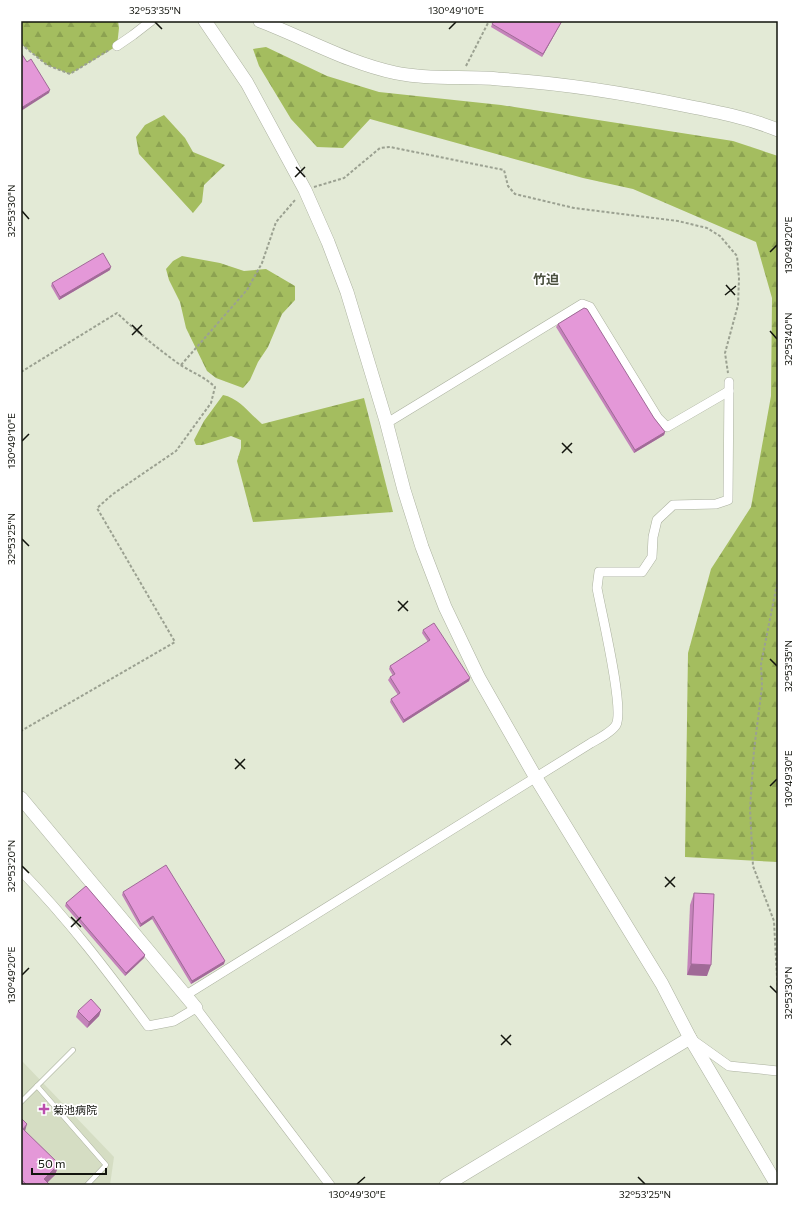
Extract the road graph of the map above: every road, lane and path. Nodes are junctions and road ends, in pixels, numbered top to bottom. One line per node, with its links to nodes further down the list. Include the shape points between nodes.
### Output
1 (151, 21): 6 (street)
2 (205, 21): 9 (street, via 247,83)
3 (260, 21): 7 (street, via 366,65 396,73)
4 (489, 21): 7 (path, via 469,64)
5 (21, 44): 6 (path, via 47,65 70,74)
6 (117, 46)
7 (451, 79): 8 (street, via 498,79 637,95 724,114)
8 (778, 130)
9 (305, 190): 10 (path, via 276,222 262,263 247,290); 12 (path, via 344,178 380,148 390,147 504,170 508,186 514,194 574,208 678,221 707,228 720,236 737,256 738,305 725,353); 13 (street, via 347,292)
10 (181, 365): 11 (path, via 144,338 117,313); 15 (path, via 207,379 215,387 211,403 176,451 97,508 175,642)
11 (21, 372)
12 (729, 386): 13 (street, via 667,426 658,418 590,307 582,304); 16 (street, via 728,500 716,504 673,505 657,520 652,557 642,572 598,572 597,588 618,698 619,718 616,726)
13 (387, 423): 16 (street, via 404,490 445,608 480,678)
14 (778, 579): 20 (path, via 764,639 750,809 753,866 774,921)
15 (21, 731)
16 (536, 778): 19 (street); 22 (street, via 662,984)
17 (21, 798): 19 (street)
18 (21, 871): 21 (street, via 50,900 148,1026 174,1021)
19 (186, 995): 21 (street)
20 (778, 996)
21 (196, 1008): 28 (street)
22 (690, 1038): 24 (street, via 729,1066); 29 (street); 30 (street)
23 (73, 1050): 25 (lane)
24 (778, 1071)
25 (37, 1086): 26 (lane); 27 (lane, via 106,1165)
26 (21, 1102)
27 (88, 1185)
28 (330, 1185)
29 (446, 1185)
30 (777, 1185)

